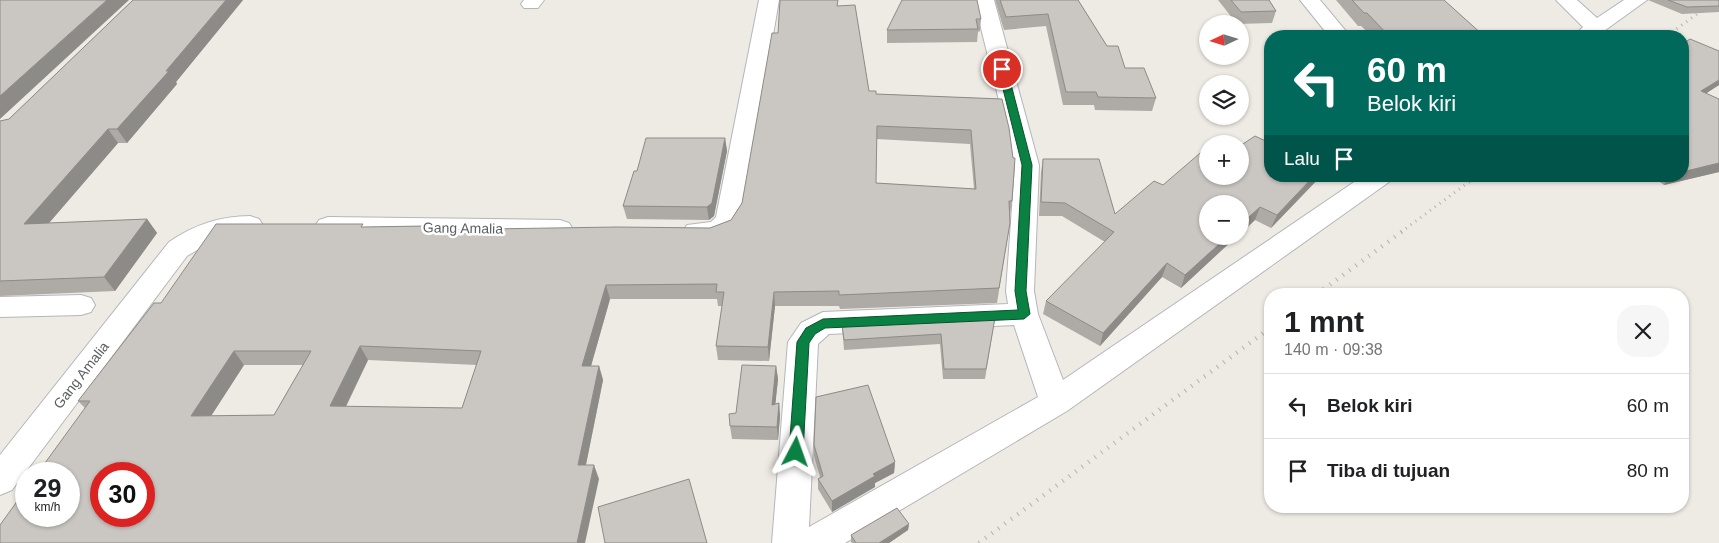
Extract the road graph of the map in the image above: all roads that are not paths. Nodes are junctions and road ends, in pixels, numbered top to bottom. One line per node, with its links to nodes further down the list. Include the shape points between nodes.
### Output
1 (769, 0): 13 (street, via 727,223 712,231)
2 (984, 0): 16 (street, via 1027,165 1020,291)
3 (1310, 0): 6 (street)
4 (1566, 0): 7 (street)
5 (1637, 0): 8 (street)
6 (1335, 30)
7 (1588, 30)
8 (1593, 30)
9 (1371, 182): 17 (street)
10 (278, 225): 18 (street, Gang Amalia, via 218,226 178,249)
11 (308, 225): 12 (street, Gang Amalia)
12 (585, 229)
13 (673, 230)
14 (81, 305): 15 (street)
15 (0, 307)
16 (1024, 314): 17 (street); 19 (street, via 823,323 811,331 803,342)
17 (1056, 402): 20 (street)
18 (0, 480)
19 (790, 543)
20 (812, 543)

